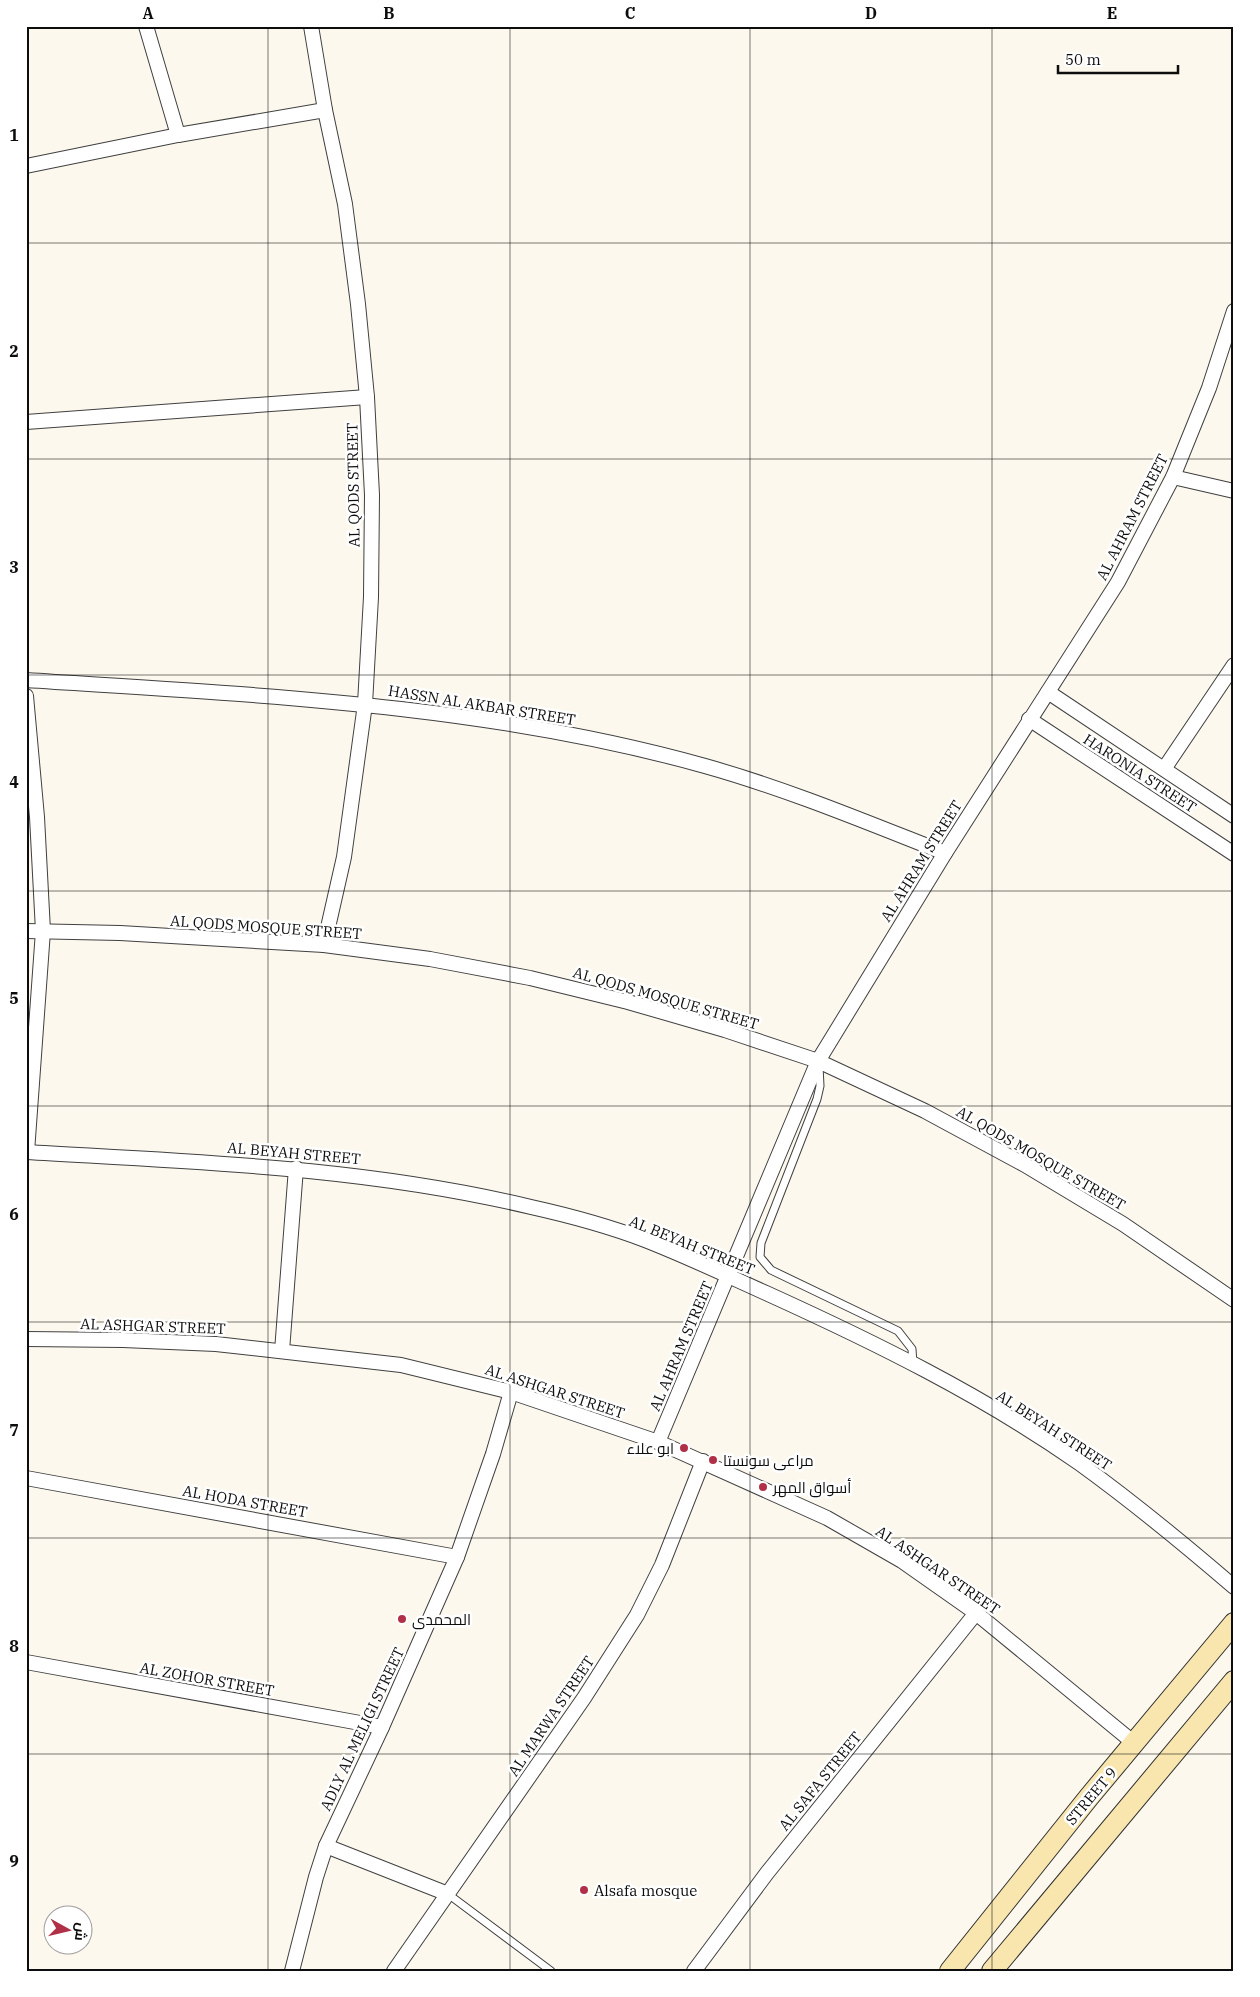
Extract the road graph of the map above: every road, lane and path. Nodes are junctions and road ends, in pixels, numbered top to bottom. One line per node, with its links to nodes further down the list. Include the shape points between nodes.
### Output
1 (146, 26): 4 (street)
2 (311, 26): 3 (street, AL QODS STREET)
3 (325, 110): 4 (street); 7 (street, AL QODS STREET, via 345,204)
4 (178, 135): 5 (street)
5 (26, 166)
6 (1234, 311): 9 (street, AL AHRAM STREET, via 1209,388)
7 (367, 397): 8 (street); 15 (street, AL QODS STREET, via 372,495)
8 (26, 422)
9 (1173, 477): 10 (street); 13 (street, AL AHRAM STREET, via 1118,582)
10 (1234, 491)
11 (1234, 666): 17 (street)
12 (26, 680): 15 (street, HASSN AL AKBAR STREET)
13 (1048, 692): 16 (street, AL AHRAM STREET); 17 (street, HARONIA STREET)
14 (26, 696): 22 (street)
15 (365, 704): 19 (street, HASSN AL AKBAR STREET, via 502,722 704,766 803,798); 23 (street, AL QODS STREET, via 344,856)
16 (1029, 719): 19 (street, AL AHRAM STREET); 20 (street, HARONIA STREET)
17 (1164, 770): 18 (street, HARONIA STREET)
18 (1234, 816)
19 (945, 853): 24 (street, AL AHRAM STREET)
20 (1234, 854)
21 (26, 931): 22 (street, AL QODS MOSQUE STREET)
22 (43, 931): 23 (street, AL QODS MOSQUE STREET); 25 (street)
23 (324, 945): 24 (street, AL QODS MOSQUE STREET, via 430,959 530,978 628,1002)
24 (818, 1061): 27 (street, AL AHRAM STREET); 28 (street, AL QODS MOSQUE STREET, via 925,1111 1026,1165 1124,1224); 31 (lane, via 818,1099 760,1243 760,1257 771,1270 898,1331 908,1342)
25 (27, 1152): 26 (street, AL BEYAH STREET)
26 (296, 1168): 27 (street, AL BEYAH STREET, via 386,1179 532,1207 644,1239); 30 (street)
27 (728, 1276): 31 (street, AL BEYAH STREET); 33 (street, AL AHRAM STREET)
28 (1234, 1300)
29 (26, 1339): 30 (street, AL ASHGAR STREET, via 132,1340)
30 (282, 1351): 32 (street, AL ASHGAR STREET, via 401,1365)
31 (913, 1364): 37 (street, AL BEYAH STREET, via 994,1408 1077,1462 1168,1530)
32 (511, 1392): 33 (street, AL ASHGAR STREET); 36 (street, ADLY AL MELIGI STREET)
33 (658, 1442): 34 (street, AL ASHGAR STREET)
34 (703, 1461): 38 (street, AL ASHGAR STREET, via 827,1518 902,1562); 45 (street, AL MARWA STREET, via 662,1565 637,1615 584,1698)
35 (26, 1478): 36 (street, AL HODA STREET)
36 (457, 1556): 42 (street, ADLY AL MELIGI STREET)
37 (1234, 1587)
38 (976, 1613): 43 (street, AL ASHGAR STREET); 49 (street, AL SAFA STREET, via 767,1873)
39 (1234, 1623): 43 (main road, STREET 9)
40 (26, 1662): 42 (street, AL ZOHOR STREET)
41 (1234, 1681): 51 (main road)
42 (382, 1728): 44 (street, ADLY AL MELIGI STREET)
43 (1134, 1743): 50 (main road, STREET 9)
44 (326, 1846): 45 (street); 46 (street, ADLY AL MELIGI STREET)
45 (448, 1894): 47 (street, AL MARWA STREET); 48 (lane)
46 (292, 1971)
47 (394, 1971)
48 (551, 1971)
49 (694, 1971)
50 (950, 1971)
51 (992, 1971)

